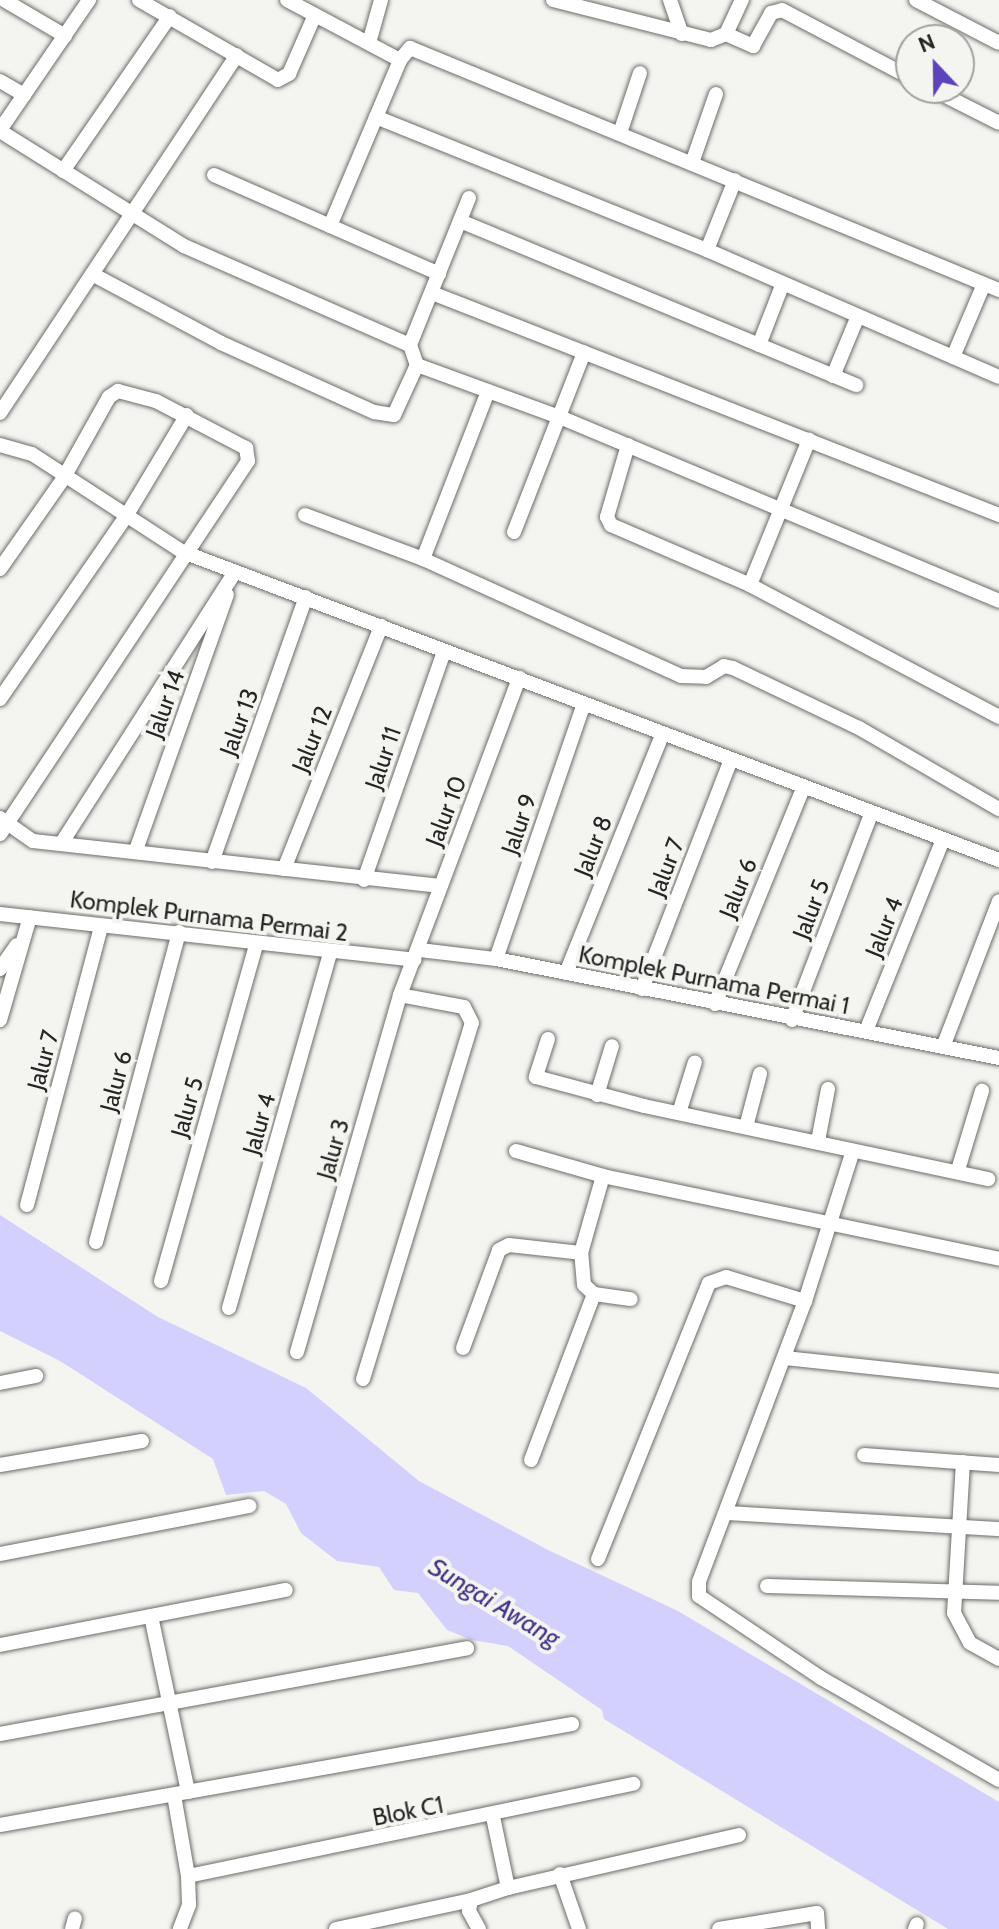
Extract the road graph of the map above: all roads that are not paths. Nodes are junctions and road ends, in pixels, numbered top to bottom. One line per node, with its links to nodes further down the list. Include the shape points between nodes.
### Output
1 (4, 0): 14 (street)
2 (89, 0): 14 (street)
3 (139, 0): 10 (street)
4 (287, 0): 11 (street)
5 (381, 0): 15 (street)
6 (553, 0): 12 (street)
7 (670, 0): 12 (street)
8 (742, 0): 13 (street)
9 (916, 0): 16 (street)
10 (170, 16): 17 (street); 30 (street)
11 (314, 17): 15 (street); 17 (street, via 285,79 272,79)
12 (682, 34): 13 (street, via 711,40)
13 (726, 34): 19 (street, via 753,46 771,13 782,10)
14 (65, 36): 23 (street)
15 (369, 43): 18 (street)
16 (999, 43)
17 (237, 55): 34 (street)
18 (400, 60): 25 (street); 28 (street, via 410,48)
19 (895, 70)
20 (640, 73): 28 (street)
21 (0, 81): 23 (street)
22 (716, 94): 29 (street)
23 (24, 95): 27 (street)
24 (962, 104): 26 (street)
25 (376, 117): 36 (street); 37 (street)
26 (999, 123)
27 (0, 131): 30 (street)
28 (620, 133): 29 (street)
29 (692, 163): 32 (street)
30 (63, 171): 34 (street)
31 (214, 175): 36 (street)
32 (735, 180): 37 (street); 41 (street)
33 (469, 198): 35 (street)
34 (130, 212): 38 (street); 45 (street, via 247,276)
35 (460, 221): 39 (street); 46 (street)
36 (330, 226): 39 (street)
37 (707, 250): 40 (street)
38 (92, 274): 49 (street, via 221,343 374,412 394,415); 54 (street)
39 (439, 274): 43 (street)
40 (783, 283): 44 (street); 46 (street)
41 (984, 284): 42 (street); 48 (street)
42 (999, 290)
43 (432, 293): 45 (street); 47 (street)
44 (858, 316): 48 (street); 50 (street)
45 (410, 345): 49 (street)
46 (759, 345): 50 (street)
47 (584, 352): 56 (street); 57 (street)
48 (953, 357): 51 (street)
49 (417, 365): 53 (street)
50 (833, 376): 52 (street)
51 (999, 377)
52 (856, 385)
53 (488, 391): 56 (street); 67 (street)
54 (0, 413)
55 (187, 415): 60 (street, via 118,391 109,397); 64 (street); 66 (street, via 249,454)
56 (562, 418): 59 (street); 65 (street)
57 (809, 440): 61 (street); 63 (street)
58 (0, 445): 60 (street, via 32,454)
59 (628, 445): 61 (street); 70 (street, via 608,522)
60 (63, 479): 64 (street); 68 (street)
61 (783, 508): 70 (street); 72 (street)
62 (305, 515): 67 (street)
63 (999, 515)
64 (125, 518): 66 (street); 76 (street)
65 (514, 532)
66 (183, 552): 69 (street); 84 (street)
67 (423, 559): 82 (street, via 681,676 706,677 724,666 733,668 859,728)
68 (0, 569)
69 (235, 572): 71 (street); 86 (street); 87 (street, Jalur 14)
70 (750, 585): 78 (street)
71 (306, 597): 73 (street); 89 (street, Jalur 13)
72 (999, 601)
73 (381, 626): 74 (street); 90 (street, Jalur 12)
74 (444, 652): 75 (street); 91 (street, Jalur 11)
75 (519, 678): 77 (street); 92 (street, Jalur 10)
76 (0, 699)
77 (584, 704): 79 (street); 102 (street, Jalur 9)
78 (999, 717)
79 (662, 735): 80 (street); 104 (street, Jalur 8)
80 (731, 760): 81 (street); 105 (street, Jalur 7)
81 (803, 788): 83 (street); 107 (street, Jalur 6)
82 (999, 809)
83 (871, 814): 85 (street); 109 (street, Jalur 5)
84 (3, 825): 86 (street, via 33,841)
85 (943, 839): 88 (street); 110 (street, Jalur 4)
86 (61, 844): 87 (street)
87 (136, 850): 89 (street)
88 (999, 860)
89 (212, 862): 90 (street)
90 (284, 869): 91 (street)
91 (364, 880): 92 (street)
92 (441, 886): 101 (street, Jalur 10)
93 (999, 901): 113 (street)
94 (0, 914): 95 (street, Komplek Purnama Permai 2)
95 (30, 917): 96 (street, Komplek Purnama Permai 2); 98 (street)
96 (101, 926): 97 (street, Komplek Purnama Permai 2); 128 (street, Jalur 7)
97 (179, 932): 99 (street, Komplek Purnama Permai 2); 130 (street, Jalur 6)
98 (24, 935): 103 (street); 108 (street)
99 (256, 945): 100 (street, Komplek Purnama Permai 2); 133 (street, Jalur 5)
100 (330, 953): 101 (street, Komplek Purnama Permai 2); 137 (street, Jalur 4)
101 (417, 955): 102 (street, Komplek Purnama Permai 1); 106 (street, Jalur 3)
102 (496, 959): 104 (street, Komplek Purnama Permai 1)
103 (0, 969)
104 (566, 973): 105 (street, Komplek Purnama Permai 1)
105 (642, 989): 107 (street, Komplek Purnama Permai 1)
106 (400, 995): 139 (street, Jalur 3); 142 (street, via 464,1007 472,1023)
107 (715, 1004): 109 (street, Komplek Purnama Permai 1)
108 (0, 1020)
109 (792, 1020): 110 (street, Komplek Purnama Permai 1)
110 (866, 1031): 113 (street, Komplek Purnama Permai 1)
111 (548, 1039): 119 (street, via 536,1077)
112 (612, 1046): 119 (street)
113 (943, 1047): 114 (street, Komplek Purnama Permai 1)
114 (999, 1058)
115 (695, 1062): 120 (street)
116 (760, 1074): 121 (street)
117 (828, 1089): 122 (street)
118 (982, 1091): 125 (street)
119 (597, 1095): 120 (street)
120 (679, 1113): 121 (street)
121 (746, 1127): 122 (street)
122 (818, 1141): 124 (street)
123 (516, 1151): 126 (street)
124 (853, 1151): 125 (street); 129 (street)
125 (958, 1170): 127 (street)
126 (603, 1176): 129 (street); 131 (street)
127 (988, 1179)
128 (27, 1205)
129 (830, 1224): 132 (street); 136 (street)
130 (96, 1242)
131 (581, 1253): 134 (street, via 584,1285); 138 (street, via 509,1245 499,1250)
132 (999, 1259)
133 (161, 1281)
134 (594, 1294): 135 (street); 147 (street)
135 (631, 1299)
136 (805, 1301): 140 (street); 156 (street, via 726,1277 709,1283)
137 (229, 1308)
138 (463, 1348)
139 (297, 1352)
140 (785, 1358): 143 (street); 152 (street)
141 (36, 1376): 144 (street)
142 (363, 1379)
143 (999, 1381)
144 (0, 1383)
145 (142, 1441): 149 (street)
146 (864, 1455): 148 (street)
147 (531, 1460)
148 (963, 1462): 150 (street); 153 (street)
149 (0, 1465)
150 (999, 1465)
151 (249, 1506): 155 (street)
152 (726, 1513): 153 (street); 168 (street, via 699,1582 704,1604)
153 (959, 1527): 154 (street); 159 (street)
154 (999, 1529)
155 (0, 1554)
156 (598, 1559)
157 (767, 1586): 159 (street)
158 (286, 1590): 161 (street)
159 (954, 1592): 160 (street); 164 (street, via 959,1630 970,1643)
160 (999, 1593)
161 (151, 1616): 162 (street); 165 (street)
162 (0, 1645)
163 (467, 1648): 165 (street)
164 (999, 1659)
165 (168, 1703): 167 (street); 170 (street)
166 (572, 1724): 170 (street)
167 (0, 1734)
168 (999, 1780)
169 (634, 1784): 171 (street, Blok C1)
170 (181, 1794): 172 (street); 175 (street)
171 (493, 1817): 175 (street, Blok C1); 176 (street)
172 (0, 1825)
173 (739, 1835): 174 (street)
174 (560, 1874): 176 (street); 182 (street)
175 (188, 1876): 179 (street, via 189,1905)
176 (508, 1888): 177 (street)
177 (471, 1900): 180 (street); 181 (street, via 469,1911)
178 (818, 1928): 183 (street, via 817,1913)
179 (180, 1929)
180 (336, 1929)
181 (479, 1929)
182 (579, 1929)
183 (719, 1929)

